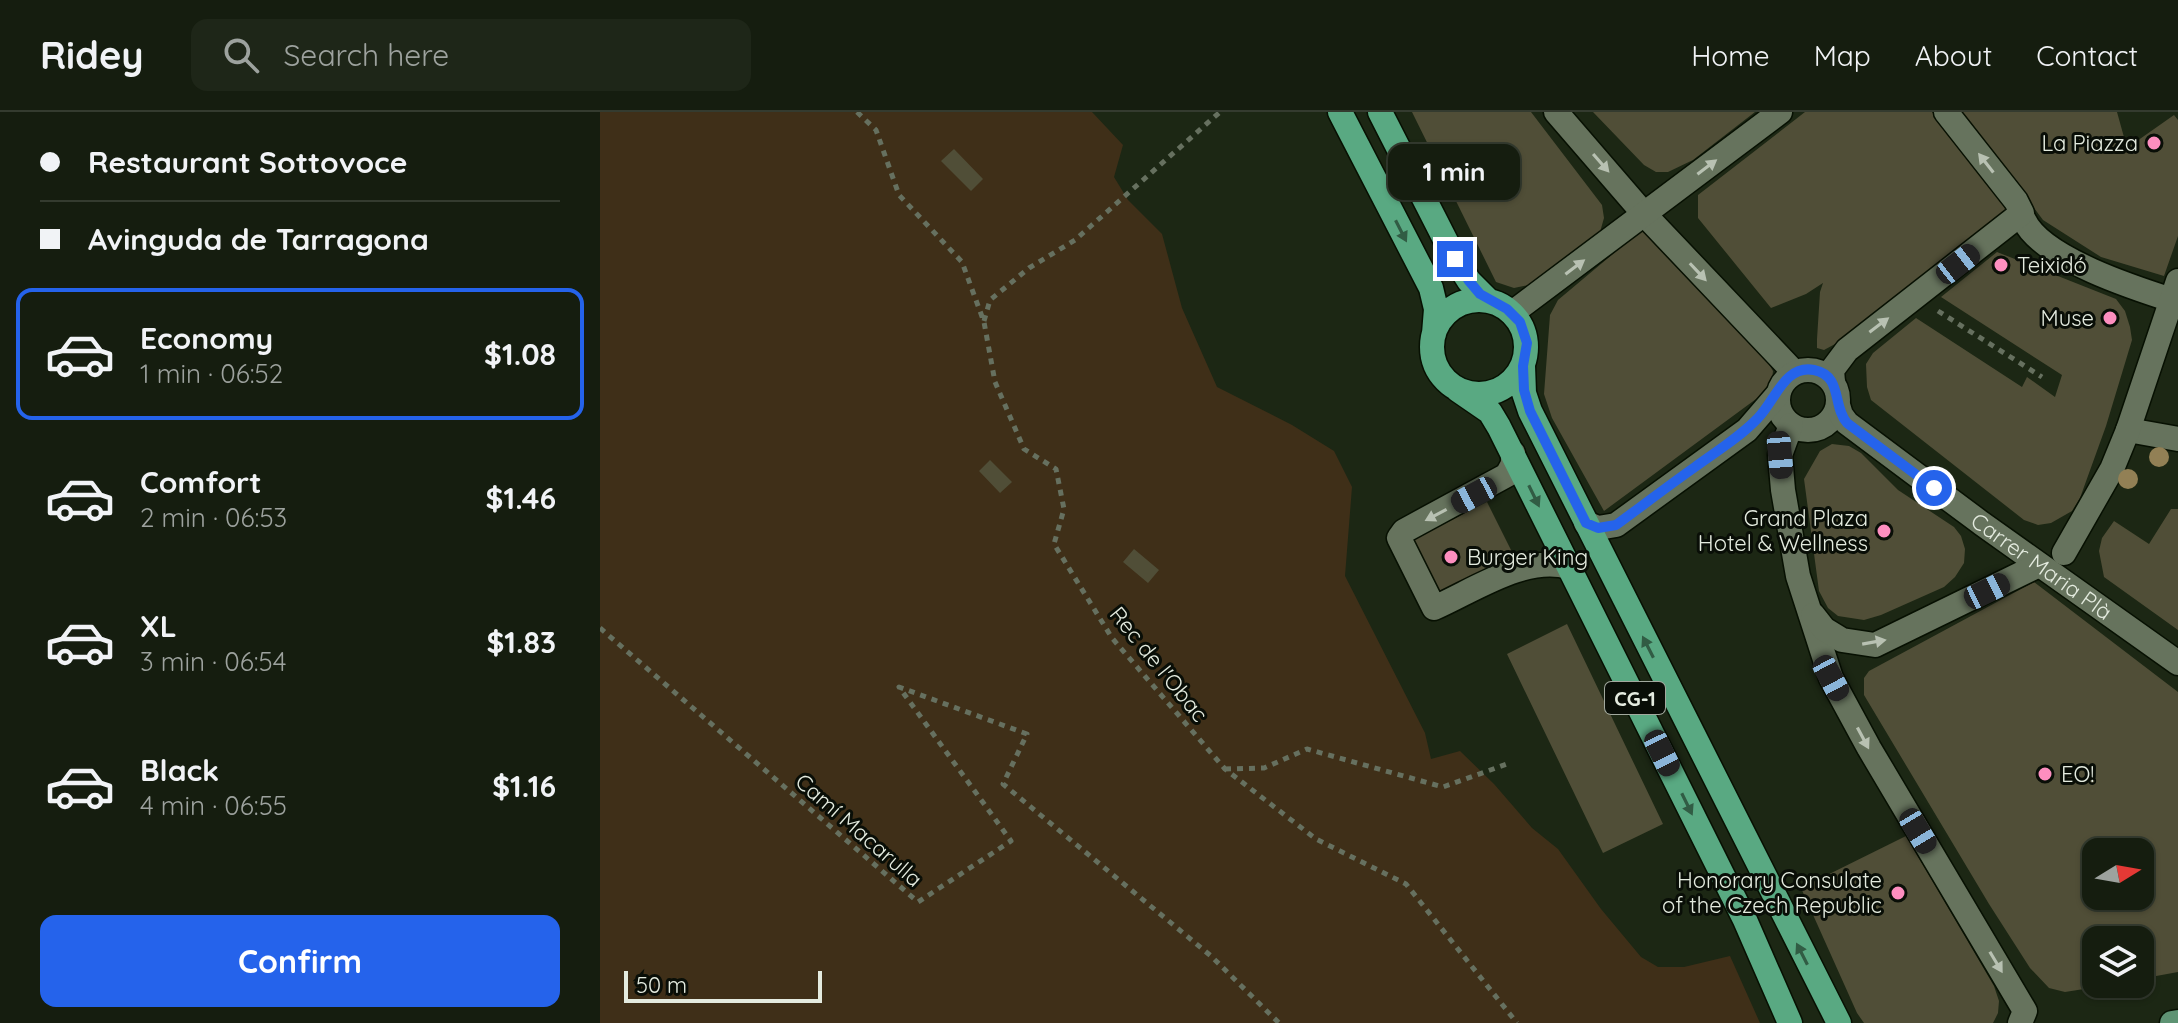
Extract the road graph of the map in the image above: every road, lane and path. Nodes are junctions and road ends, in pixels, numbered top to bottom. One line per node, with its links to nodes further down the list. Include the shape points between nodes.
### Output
1 (857, 112): 14 (path, Rec de l'Obac, via 876,130 899,195 962,262)
2 (1220, 112): 14 (path, via 1075,240 990,300)
3 (1340, 112): 15 (highway, CG-1, one-way to 15, via 1431,288)
4 (1380, 112): 11 (highway, via 1455,259)
5 (1556, 112): 8 (street, one-way to 8)
6 (1780, 112): 8 (street, one-way to 6)
7 (1946, 112): 9 (street, one-way to 7, via 2016,201)
8 (1645, 215): 13 (street, one-way to 8); 17 (street, one-way to 17)
9 (2023, 218): 10 (street, via 2030,234 2074,262); 20 (street, one-way to 9, via 1832,370 1847,350)
10 (2176, 294): 23 (street)
11 (1489, 301): 13 (highway); 15 (highway, via 1455,306)
12 (1927, 304): 18 (path)
13 (1512, 313): 16 (highway, CG-1, via 1527,343)
14 (984, 322): 34 (path, Rec de l'Obac, via 995,382 1024,449 1056,469 1064,509 1054,544 1112,638)
15 (1434, 334): 19 (highway, CG-1, via 1434,361)
16 (1523, 366): 19 (highway, via 1496,392); 26 (highway, CG-1, via 1530,411)
17 (1794, 372): 20 (street, via 1822,373); 21 (street)
18 (2042, 377)
19 (1458, 390): 25 (highway, CG-1, via 1490,412)
20 (1835, 393): 22 (street, via 1836,414 1823,426 1805,430); 28 (street, Carrer Maria Plà, via 1847,423)
21 (1778, 394): 22 (street, via 1781,412); 26 (street, via 1747,430 1616,525 1598,528)
22 (1791, 425): 30 (street, via 1780,455 1782,478)
23 (2128, 430): 24 (street); 27 (street)
24 (2178, 439)
25 (1513, 453): 29 (highway, CG-1, one-way to 29); 29 (street, one-way to 29, via 1507,475 1404,531 1399,538 1403,550 1434,608 1537,564)
26 (1586, 523): 39 (highway, CG-1, one-way to 26)
27 (2064, 553)
28 (2039, 565): 30 (street, one-way to 28, via 1842,640 1875,645); 32 (street, Carrer Maria Plà)
29 (1569, 567): 38 (highway, CG-1, one-way to 38, via 1745,920)
30 (1809, 610): 40 (street, one-way to 40, via 1831,678 2025,1011)
31 (600, 628): 36 (path, Camí Macarulla, via 918,902 1011,841 899,687 1027,734 1003,784 1211,956)
32 (2178, 663)
33 (1507, 764): 34 (path, via 1443,787 1307,749 1264,768)
34 (1225, 769): 37 (path, Rec de l'Obac, via 1316,839 1406,884)
35 (2178, 1022): 41 (main road)
36 (1279, 1023)
37 (1517, 1023)
38 (1790, 1023)
39 (1839, 1023)
40 (2020, 1023)
41 (2172, 1023)

